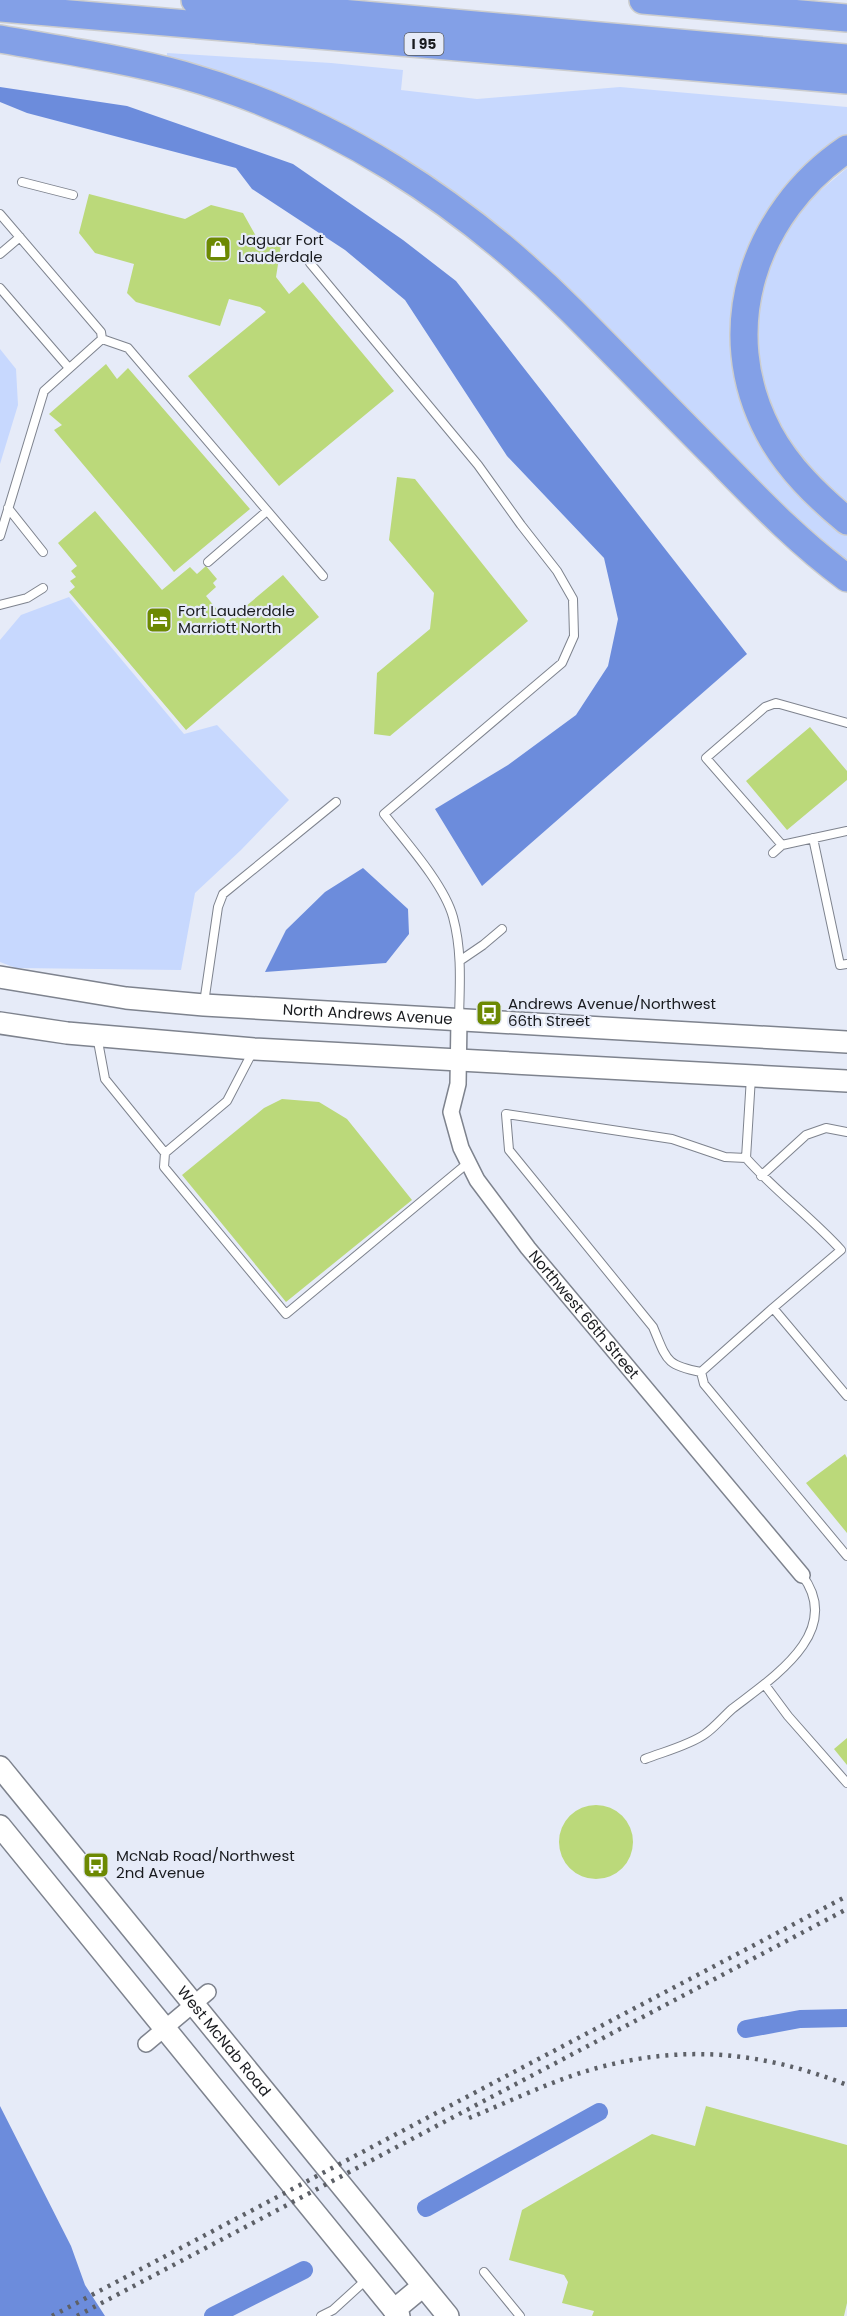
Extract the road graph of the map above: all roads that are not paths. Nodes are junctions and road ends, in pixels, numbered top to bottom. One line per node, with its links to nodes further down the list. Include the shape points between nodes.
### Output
1 (195, 0): 6 (highway)
2 (643, 0): 4 (highway)
3 (0, 8): 7 (highway, I 95)
4 (847, 18)
5 (0, 39): 25 (highway, via 123,61 219,87 322,129 400,172 451,206 531,271 771,512)
6 (847, 58)
7 (847, 80)
8 (847, 149): 20 (highway, via 820,168 778,216 752,275 744,344 752,390 769,432 792,468)
9 (22, 182): 10 (lane)
10 (73, 195)
11 (0, 214): 12 (lane)
12 (20, 237): 13 (lane); 16 (lane, via 101,332)
13 (0, 254)
14 (310, 263): 35 (lane, via 478,465 557,571 573,599 574,636 562,663 384,814 438,885 453,915)
15 (0, 288): 17 (lane)
16 (102, 339): 17 (lane); 19 (lane, via 128,348)
17 (69, 368): 18 (lane, via 44,391)
18 (8, 508): 21 (lane); 22 (lane)
19 (267, 511): 23 (lane); 24 (lane)
20 (847, 521)
21 (0, 536)
22 (43, 552)
23 (208, 562)
24 (323, 576)
25 (847, 578)
26 (44, 588): 27 (lane)
27 (0, 606)
28 (847, 723): 32 (lane, via 776,703 765,707 706,758)
29 (336, 802): 38 (lane, via 223,894)
30 (847, 831): 31 (lane)
31 (813, 838): 32 (lane); 36 (lane, via 840,965)
32 (782, 845): 33 (lane)
33 (773, 853)
34 (502, 928): 35 (lane)
35 (461, 960): 39 (lane)
36 (847, 964)
37 (0, 977): 38 (main road, North Andrews Avenue, via 126,998)
38 (204, 1005): 39 (main road, North Andrews Avenue)
39 (459, 1019): 42 (main road, North Andrews Avenue); 44 (street, Northwest 66th Street)
40 (0, 1023): 41 (main road)
41 (97, 1036): 43 (main road); 48 (lane, via 105,1079)
42 (847, 1042)
43 (254, 1049): 44 (main road); 48 (lane, via 226,1101)
44 (459, 1061): 45 (main road); 50 (street, Northwest 66th Street, via 452,1112 461,1148)
45 (752, 1076): 46 (main road); 49 (lane)
46 (847, 1081)
47 (847, 1132): 51 (lane, via 826,1128 806,1135)
48 (165, 1153): 50 (lane, via 164,1167 286,1314)
49 (746, 1158): 51 (lane); 53 (lane, via 725,1157 672,1139 506,1114 509,1150 653,1328 664,1355 676,1366)
50 (469, 1162): 56 (street, Northwest 66th Street, via 477,1180 528,1248)
51 (762, 1176): 52 (lane, via 841,1250)
52 (773, 1308): 53 (lane); 54 (lane)
53 (701, 1372): 55 (lane, via 704,1384)
54 (847, 1396)
55 (847, 1556)
56 (802, 1575): 57 (lane, via 810,1587 815,1619 804,1646)
57 (765, 1685): 58 (lane, via 704,1735); 60 (lane)
58 (645, 1759)
59 (0, 1767): 62 (main road, West McNab Road)
60 (847, 1783)
61 (0, 1826): 63 (main road)
62 (201, 1998): 63 (street); 67 (main road, West McNab Road)
63 (165, 2029): 64 (street); 66 (main road)
64 (146, 2044)
65 (484, 2272): 72 (lane)
66 (368, 2278): 68 (lane); 69 (main road)
67 (423, 2286): 69 (main road); 71 (main road, West McNab Road)
68 (335, 2313): 70 (lane)
69 (396, 2313)
70 (321, 2316)
71 (448, 2316)
72 (520, 2316)

